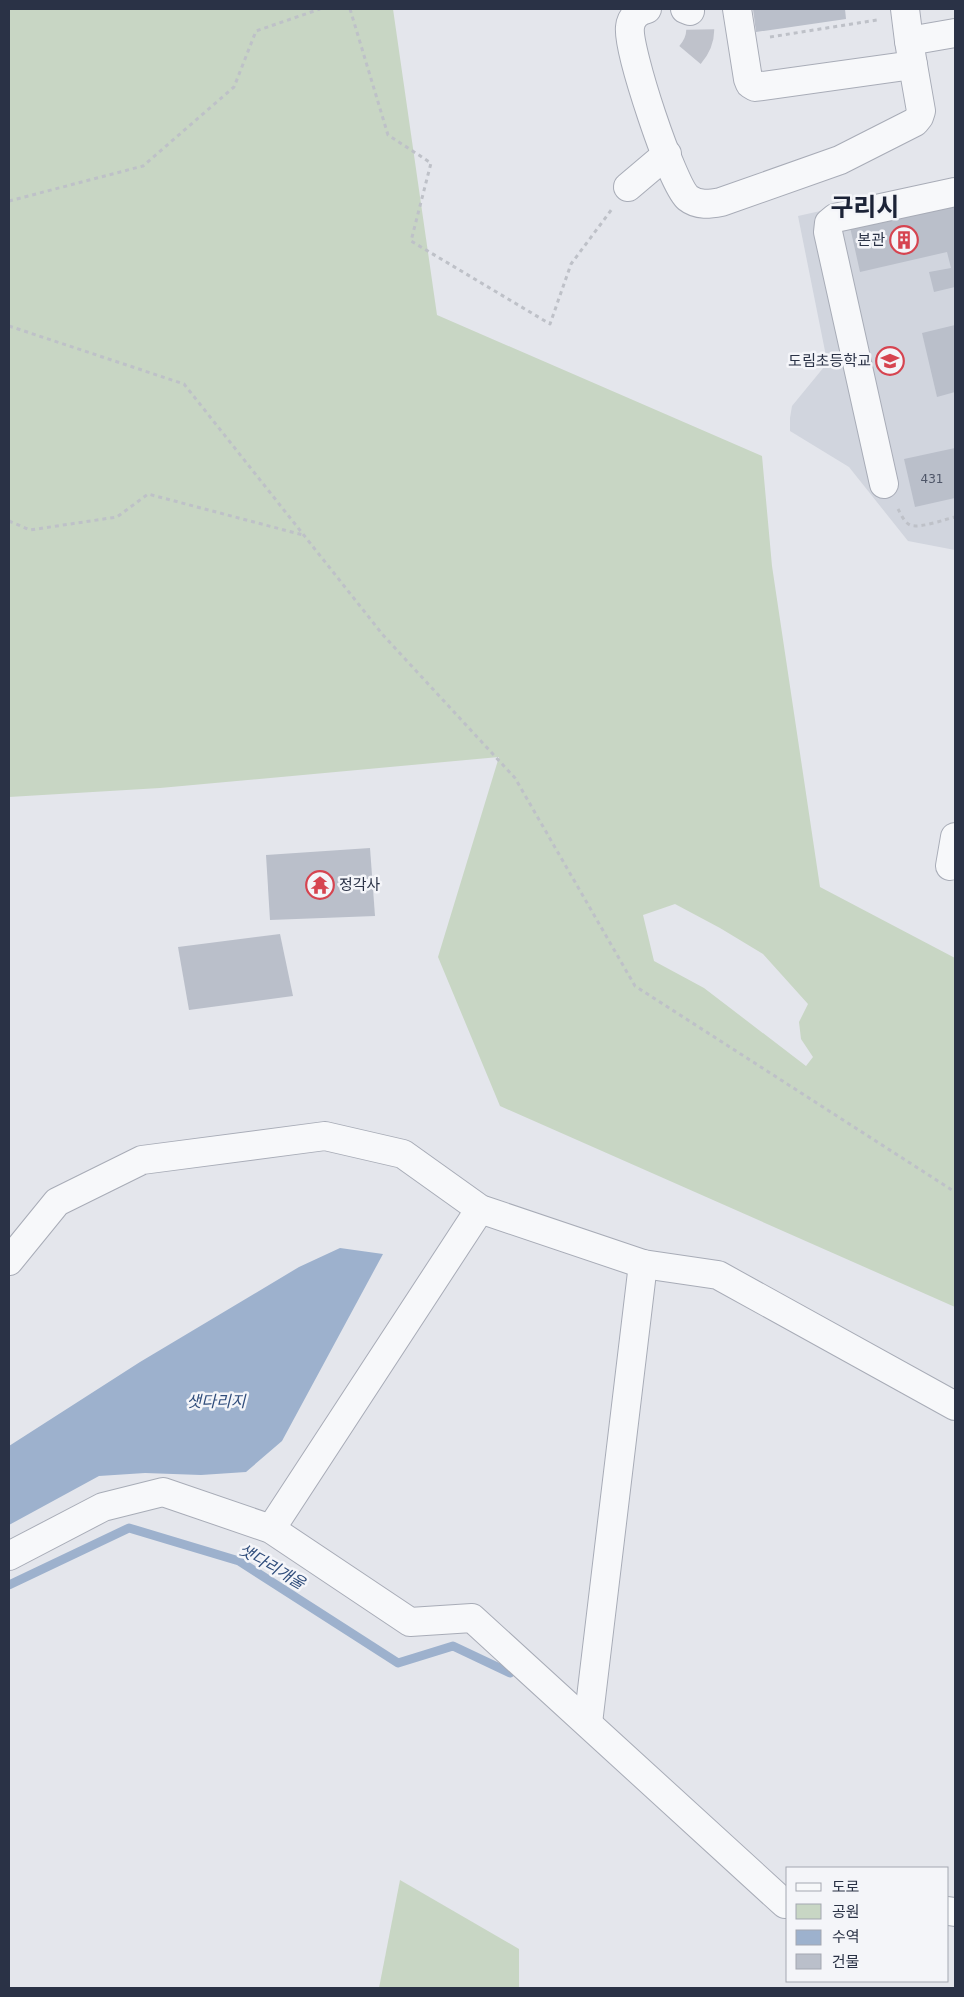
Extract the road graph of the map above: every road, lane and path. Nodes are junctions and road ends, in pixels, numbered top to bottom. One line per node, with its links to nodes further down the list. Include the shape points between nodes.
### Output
1 (320, 9): 12 (path, via 256,31 234,87 143,166)
2 (350, 9): 10 (path, via 388,136 431,163 411,241 550,324 571,264)
3 (647, 9): 9 (street, via 635,14 629,30 642,90)
4 (737, 9): 8 (street, via 748,79 755,87)
5 (893, 12): 7 (path, via 875,21); 8 (street)
6 (955, 33): 8 (street)
7 (763, 38)
8 (911, 53): 9 (street, via 921,111 919,117 840,160 709,204 688,198 678,184)
9 (667, 154): 10 (street)
10 (628, 187)
11 (955, 192): 14 (street, via 835,218 829,223 828,232)
12 (9, 201)
13 (9, 326): 17 (path, via 184,384)
14 (884, 484): 15 (path, via 903,518 910,524 916,526)
15 (955, 517)
16 (9, 521): 17 (path, via 30,530 117,517 148,494)
17 (303, 535): 20 (path, via 383,635 515,778 635,986)
18 (955, 837): 19 (street)
19 (950, 866)
20 (955, 1192)
21 (480, 1209): 22 (street, via 403,1154 325,1136 142,1160 56,1202); 23 (street); 25 (street)
22 (9, 1261)
23 (643, 1264): 24 (street, via 718,1276); 27 (street)
24 (955, 1406)
25 (270, 1529): 26 (street, via 163,1492 104,1507); 27 (street, via 410,1622 472,1618)
26 (9, 1556)
27 (588, 1723): 28 (street)
28 (786, 1904)

